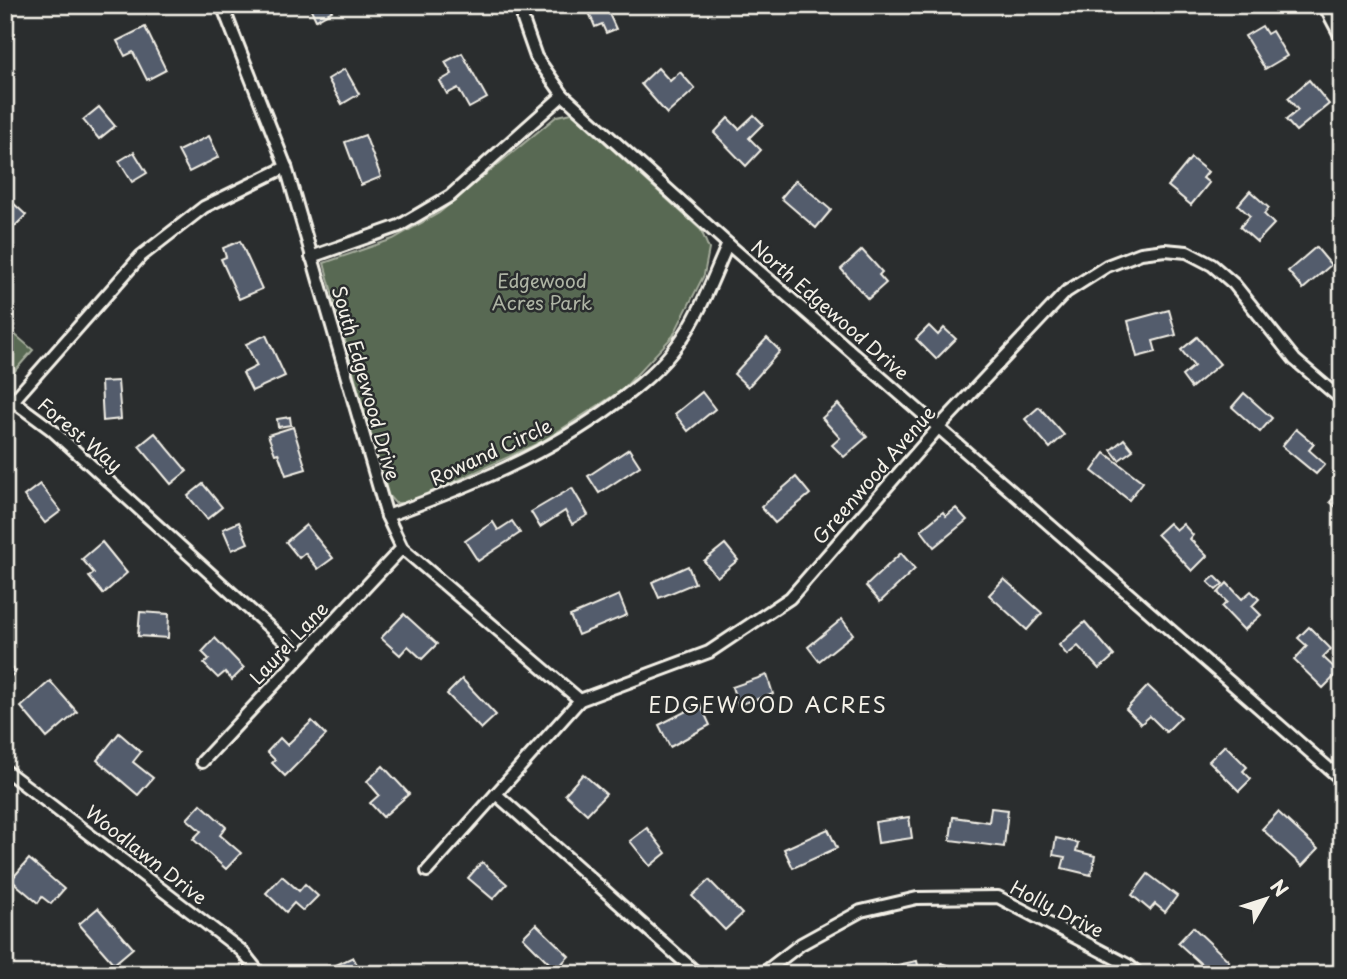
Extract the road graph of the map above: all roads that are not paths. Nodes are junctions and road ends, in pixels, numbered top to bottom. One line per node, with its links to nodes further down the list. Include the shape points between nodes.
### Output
1 (222, 5): 6 (street, South Edgewood Drive)
2 (523, 5): 5 (street, North Edgewood Drive, via 523,20 536,57)
3 (1324, 5): 4 (street)
4 (1342, 39)
5 (563, 95): 7 (street, North Edgewood Drive); 8 (street, via 450,196 399,226)
6 (286, 167): 8 (street, South Edgewood Drive); 13 (street, Forest Way, via 204,208 141,256 13,401 51,429)
7 (728, 244): 10 (street, North Edgewood Drive); 11 (street, Rowand Circle, via 694,319 648,379 542,452)
8 (312, 257): 11 (street, South Edgewood Drive)
9 (1342, 400): 10 (street, Greenwood Avenue, via 1295,360 1234,284 1212,265 1187,252 1165,250 1107,266 1066,292)
10 (939, 428): 14 (street, Greenwood Avenue, via 789,598 709,652); 17 (street, North Edgewood Drive)
11 (387, 516): 12 (street, South Edgewood Drive)
12 (402, 548): 13 (street, Laurel Lane); 14 (street, South Edgewood Drive)
13 (301, 656): 15 (street, Laurel Lane)
14 (580, 700): 18 (street, Greenwood Avenue)
15 (202, 762)
16 (5, 769): 20 (street, Woodlawn Drive, via 242,951)
17 (1342, 780)
18 (496, 794): 19 (street, Greenwood Avenue); 21 (street)
19 (427, 871)
20 (260, 974)
21 (698, 974)
22 (762, 974): 23 (street, Holly Drive, via 801,944 861,911 916,898 998,897 1128,964)
23 (1139, 974)

